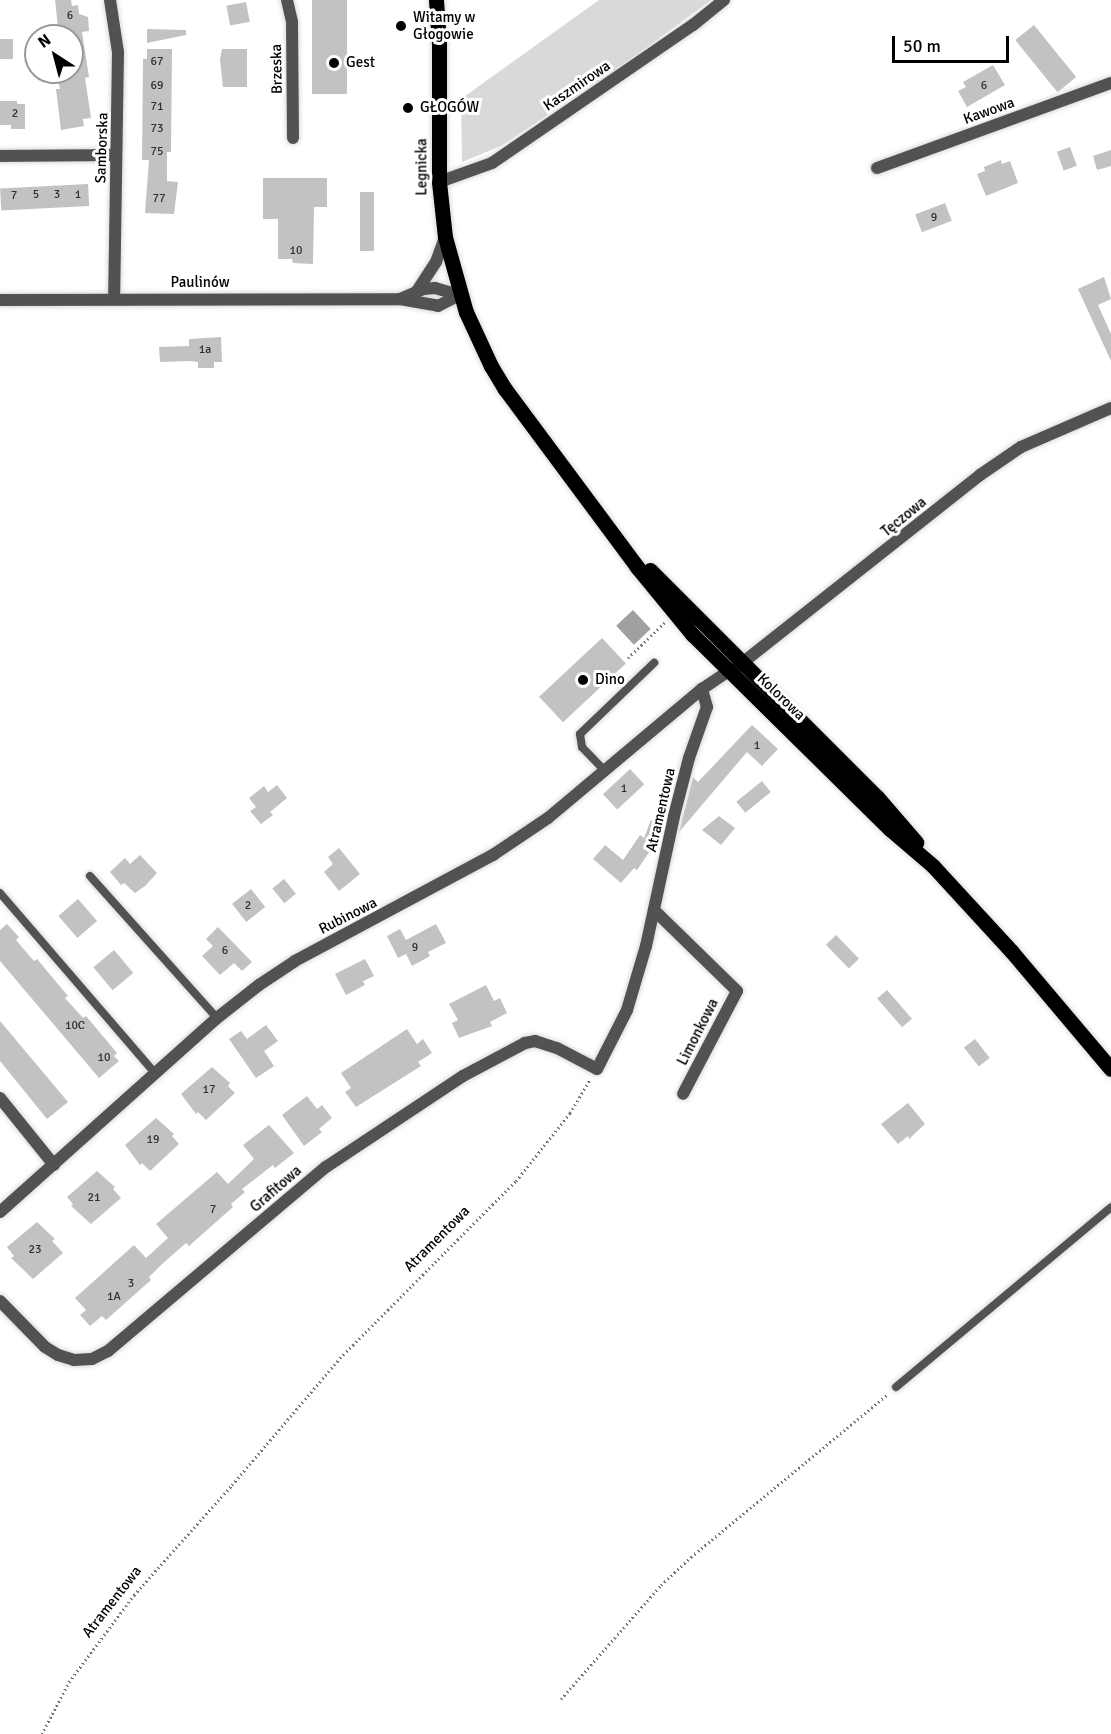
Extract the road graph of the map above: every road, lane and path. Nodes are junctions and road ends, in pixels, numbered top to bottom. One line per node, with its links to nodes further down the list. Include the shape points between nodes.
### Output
1 (111, 0): 7 (street, Samborska, via 118,52)
2 (287, 0): 6 (street, Brzeska, via 292,22)
3 (436, 0): 10 (main road, Legnicka, via 440,44)
4 (724, 0): 10 (street, Kaszmirowa, via 492,163)
5 (1111, 83): 9 (street, Kawowa)
6 (293, 138)
7 (116, 155): 8 (street); 14 (street, Samborska)
8 (0, 156)
9 (877, 168)
10 (439, 182): 11 (main road, Legnicka)
11 (445, 237): 12 (street, via 436,262); 13 (main road, Legnicka)
12 (417, 291): 13 (street, Paulinów, via 435,288); 15 (street, Paulinów)
13 (460, 295): 15 (street, Paulinów, via 438,306); 18 (main road, Kolorowa, via 477,339 505,389)
14 (114, 298): 15 (street, Paulinów); 16 (street, Paulinów)
15 (400, 299)
16 (0, 300)
17 (1111, 408): 21 (street, Tęczowa, via 1021,447 980,475)
18 (619, 540): 21 (main road, Kolorowa); 23 (main road, Kolorowa, via 675,614)
19 (666, 621): 20 (path)
20 (628, 658)
21 (744, 662): 23 (street, Tęczowa); 26 (main road, Kolorowa, via 877,797)
22 (654, 663): 25 (lane, via 580,734 582,747)
23 (729, 671): 24 (street, Rubinowa); 26 (main road, Kolorowa)
24 (702, 689): 25 (street, Rubinowa); 29 (street, Atramentowa, via 707,707 689,758)
25 (605, 771): 30 (street, Rubinowa, via 548,818 493,855 295,961)
26 (933, 866): 31 (main road, Kolorowa)
27 (90, 876): 30 (lane)
28 (0, 893): 33 (lane)
29 (654, 910): 32 (street, Atramentowa, via 627,1010); 34 (street, Limonkowa, via 736,991)
30 (217, 1018): 33 (street, Rubinowa)
31 (1111, 1069)
32 (597, 1070): 39 (street, Grafitowa, via 535,1041 525,1042 455,1080 326,1167 108,1351 92,1359 74,1360 45,1347); 42 (path, Atramentowa, via 570,1113 516,1180 340,1358 134,1595 69,1682)
33 (155, 1073): 36 (street, Rubinowa)
34 (683, 1094)
35 (0, 1098): 36 (street)
36 (54, 1165): 38 (street, Rubinowa)
37 (1111, 1207): 40 (lane)
38 (0, 1212)
39 (0, 1300)
40 (896, 1387): 41 (path, via 691,1557 653,1594)
41 (561, 1699)
42 (42, 1734)

